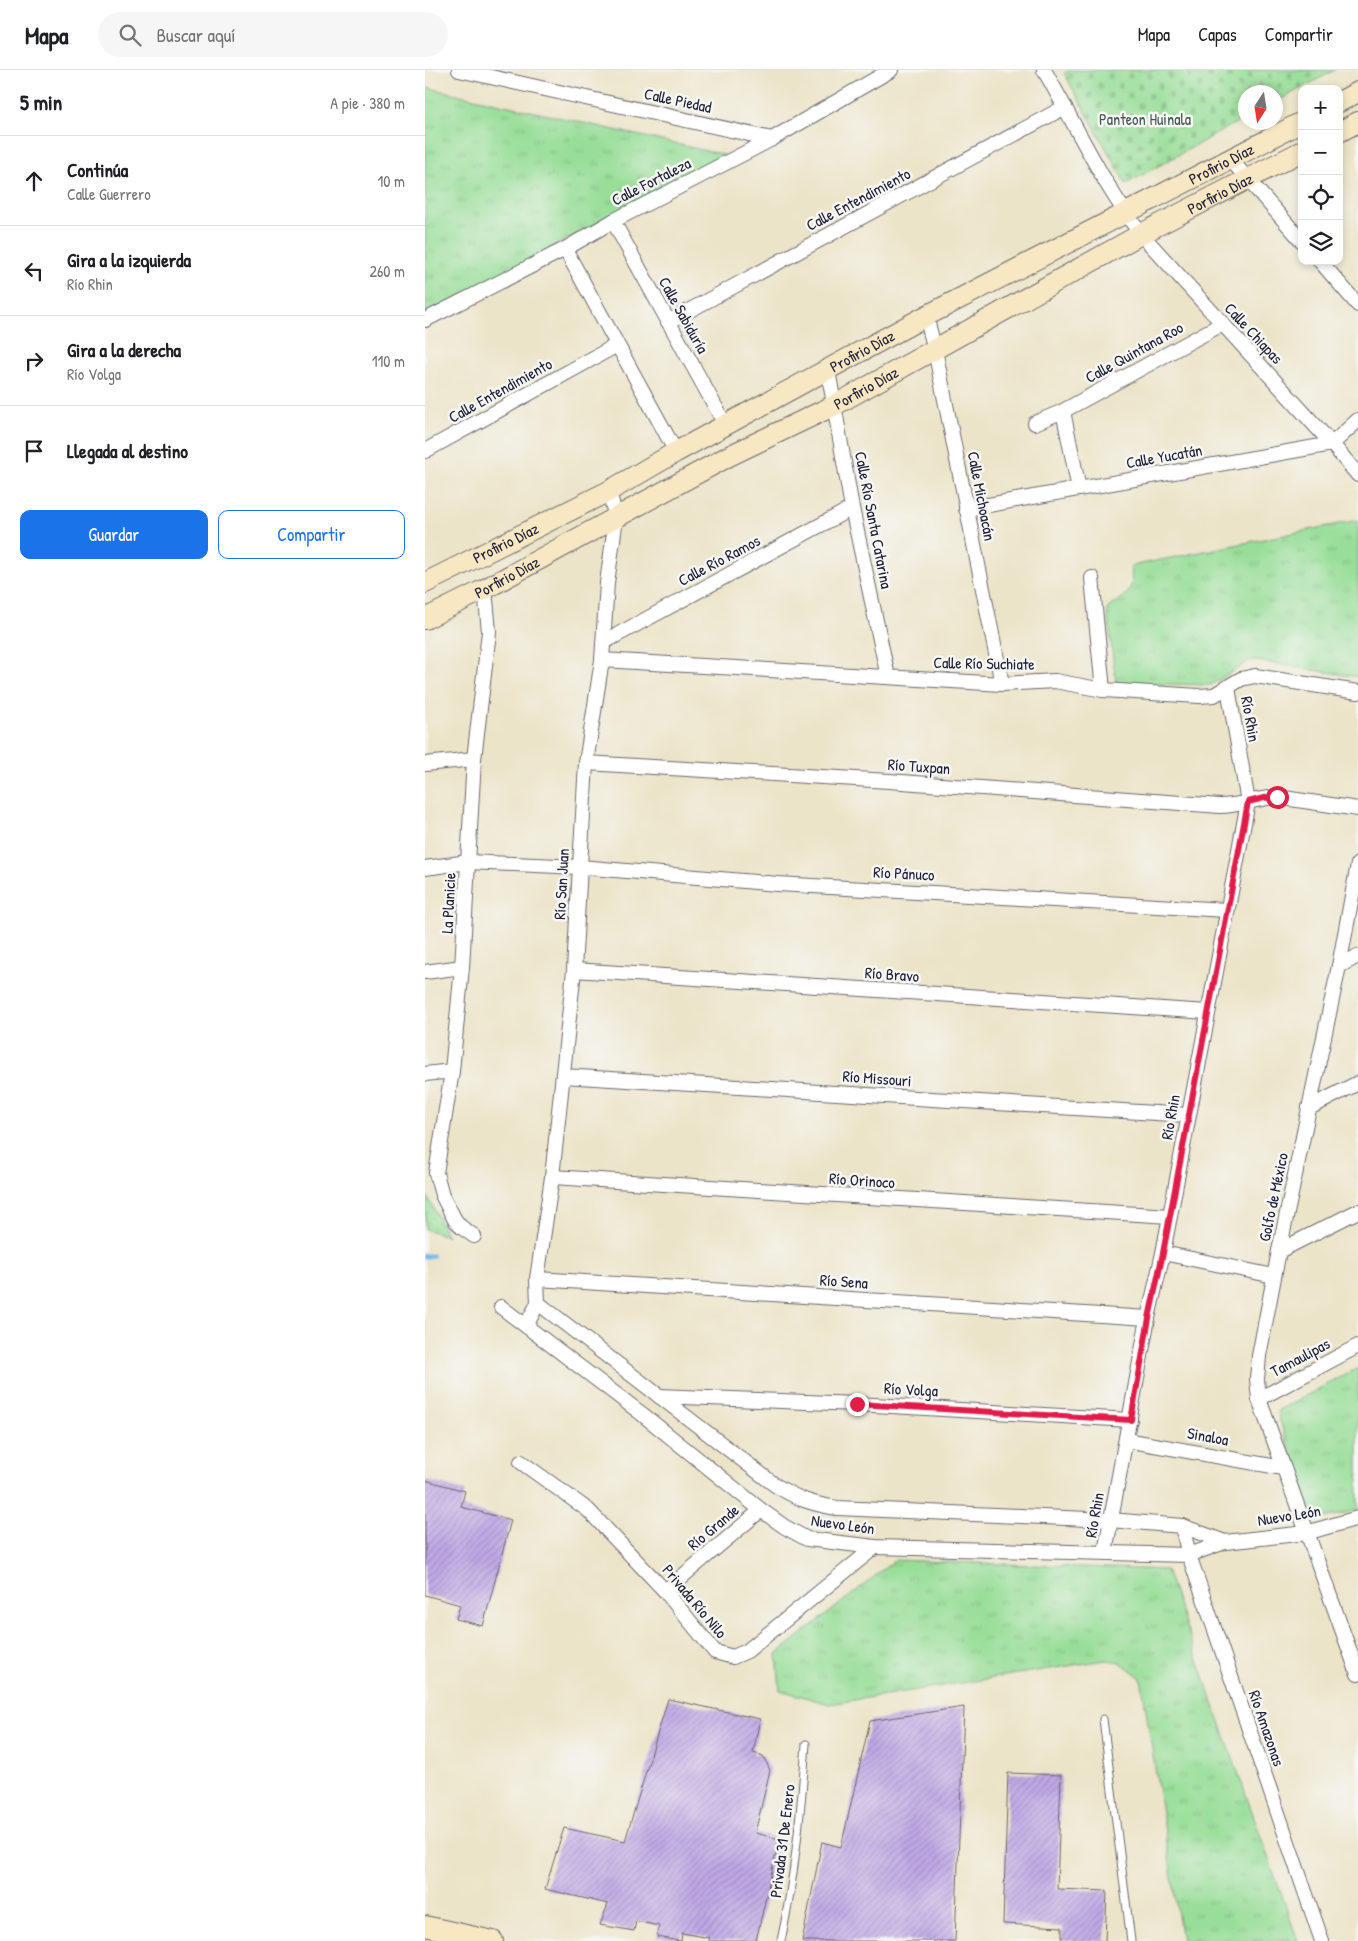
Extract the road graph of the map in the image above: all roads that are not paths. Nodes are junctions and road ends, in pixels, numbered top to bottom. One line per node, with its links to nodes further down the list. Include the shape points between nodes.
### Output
1 (459, 70): 11 (street, Calle Piedad)
2 (891, 70): 4 (street, Calle Fortaleza)
3 (1044, 70): 7 (street, Calle Chiapas)
4 (876, 74): 11 (street, Calle Fortaleza)
5 (1358, 92): 6 (street)
6 (1343, 100)
7 (1065, 107): 15 (street, Calle Chiapas); 24 (street, Calle Entendimiento)
8 (1358, 122): 10 (street)
9 (1298, 124): 13 (street, Profirio Díaz)
10 (1343, 130)
11 (772, 139): 16 (street, Calle Fortaleza)
12 (1298, 153): 14 (street, Porfirio Díaz)
13 (1231, 160): 14 (street); 15 (street, Profirio Díaz)
14 (1247, 179): 17 (street, Porfirio Díaz); 18 (street)
15 (1125, 214): 17 (street, Calle Chiapas); 22 (street, Profirio Díaz)
16 (613, 221): 19 (street, Calle Fortaleza); 24 (street, Calle Sabiduría)
17 (1141, 234): 25 (street, Calle Chiapas); 27 (street, Porfirio Díaz)
18 (1298, 236)
19 (565, 249): 23 (street, Calle Fortaleza); 26 (street)
20 (1323, 265): 21 (street)
21 (1358, 305)
22 (925, 316): 27 (street, Calle Michoacán); 28 (street, Profirio Díaz)
23 (425, 320)
24 (667, 322): 33 (street, Calle Sabiduría)
25 (1222, 324): 30 (street, Calle Quintana Roo); 34 (street, Calle Chiapas)
26 (617, 346): 35 (street, Calle Entendimiento); 36 (street)
27 (935, 350): 29 (street, Porfirio Díaz); 41 (street, Calle Michoacán)
28 (828, 370): 29 (street, Calle Río Santa Catarina); 33 (street, Profirio Díaz)
29 (835, 406): 40 (street, Calle Río Santa Catarina); 42 (street, Porfirio Díaz, via 729,456)
30 (1063, 410): 32 (street, Calle Quintana Roo); 38 (street)
31 (1358, 420): 34 (street)
32 (1035, 423)
33 (726, 426): 36 (street, Profirio Díaz)
34 (1332, 444): 37 (street, Calle Chiapas); 38 (street, Calle Yucatán)
35 (425, 451)
36 (676, 452): 39 (street, Profirio Díaz)
37 (1358, 475)
38 (1079, 489): 41 (street, Calle Yucatán)
39 (609, 491): 42 (street, Río San Juan); 44 (street, Profirio Díaz)
40 (852, 508): 47 (street, Calle Río Ramos); 49 (street, Calle Río Santa Catarina)
41 (966, 509): 50 (street, Calle Michoacán)
42 (616, 518): 45 (street, Porfirio Díaz); 47 (street, Río San Juan, via 607,583)
43 (1092, 578): 52 (street)
44 (425, 583)
45 (485, 589): 46 (street, Porfirio Díaz); 54 (street, La Planicie, via 489,632)
46 (425, 619)
47 (604, 642): 48 (street, Río San Juan)
48 (602, 660): 49 (street, Calle Río Suchiate); 55 (street, Río San Juan)
49 (889, 677): 50 (street, Calle Río Suchiate)
50 (1002, 684): 52 (street, Calle Río Suchiate, via 1055,681)
51 (1227, 688): 52 (street, Calle Río Suchiate, via 1199,696); 53 (street, Calle Río Suchiate, via 1255,676); 57 (street, Río Rhin)
52 (1103, 690)
53 (1358, 692)
54 (474, 759): 56 (street); 59 (street, La Planicie)
55 (586, 763): 57 (street, Río Tuxpan, via 889,781 1220,806); 61 (street, Río San Juan)
56 (425, 764)
57 (1248, 802): 58 (street, Río Tuxpan, via 1277,797); 63 (street, Río Rhin)
58 (1358, 808)
59 (468, 862): 61 (street, Río Pánuco); 62 (street, Río Pánuco); 66 (street, La Planicie)
60 (1358, 864): 65 (street, Golfo de México)
61 (580, 867): 63 (street, Río Pánuco, via 778,884); 67 (street, Río San Juan)
62 (425, 868)
63 (1226, 910): 69 (street, Río Rhin)
64 (1358, 956): 65 (street)
65 (1339, 966): 74 (street, Golfo de México)
66 (462, 967): 68 (street); 70 (street, La Planicie)
67 (573, 970): 69 (street, Río Bravo); 72 (street, Río San Juan)
68 (425, 972)
69 (1208, 1012): 75 (street, Río Rhin)
70 (452, 1070): 71 (street); 76 (street, La Planicie)
71 (425, 1074)
72 (563, 1076): 75 (street, Río Missouri); 77 (street, Río San Juan)
73 (1358, 1083): 74 (street)
74 (1309, 1108): 81 (street, Golfo de México)
75 (1188, 1115): 79 (street, Río Rhin)
76 (430, 1174): 80 (street, La Planicie, via 455,1220)
77 (552, 1176): 79 (street, Río Orinoco); 84 (street, Río San Juan)
78 (1358, 1211): 81 (street)
79 (1170, 1216): 82 (street, Río Rhin)
80 (474, 1236)
81 (1279, 1251): 83 (street, Golfo de México)
82 (1163, 1253): 83 (street); 87 (street, Río Rhin)
83 (1274, 1276): 91 (street, Golfo de México, via 1259,1356)
84 (537, 1279): 85 (street); 87 (street, Río Sena)
85 (538, 1303): 88 (street); 90 (street, Nuevo León)
86 (501, 1307): 88 (street, Nuevo León)
87 (1149, 1318): 92 (street, Río Rhin)
88 (526, 1326): 96 (street, Nuevo León)
89 (1358, 1346): 91 (street, Tamaulipas)
90 (659, 1396): 92 (street, Río Volga, via 867,1404); 98 (street, Nuevo León, via 775,1485 813,1504 837,1508)
91 (1259, 1399): 95 (street, Golfo de México)
92 (1131, 1420): 93 (street, Río Rhin)
93 (1126, 1440): 95 (street, Sinaloa); 98 (street, Río Rhin)
94 (521, 1462): 105 (street, Privada Río Nilo, via 588,1510)
95 (1283, 1468): 100 (street, Golfo de México)
96 (761, 1510): 102 (street, Nuevo León, via 807,1539); 105 (street, Río Grande)
97 (1358, 1518): 100 (street, Nuevo León)
98 (1111, 1520): 99 (street, Nuevo León); 103 (street, Río Rhin)
99 (1182, 1526): 101 (street, Nuevo León); 104 (street, Río Amazonas)
100 (1306, 1533): 101 (street, Nuevo León); 106 (street, Golfo de México)
101 (1225, 1542): 104 (street, Nuevo León)
102 (875, 1547): 103 (street, Nuevo León); 105 (street, Privada Río Nilo, via 747,1652 733,1657 715,1652)
103 (1105, 1552): 104 (street, Nuevo León)
104 (1189, 1555): 114 (street, Río Amazonas)
105 (665, 1590)
106 (1353, 1644): 107 (street, Golfo de México)
107 (1358, 1674)
108 (1103, 1719): 113 (lane)
109 (806, 1744): 112 (lane, Privada 31 De Enero, via 797,1842)
110 (425, 1926): 111 (street)
111 (481, 1940)
112 (781, 1941)
113 (1131, 1941)
114 (1322, 1941)

